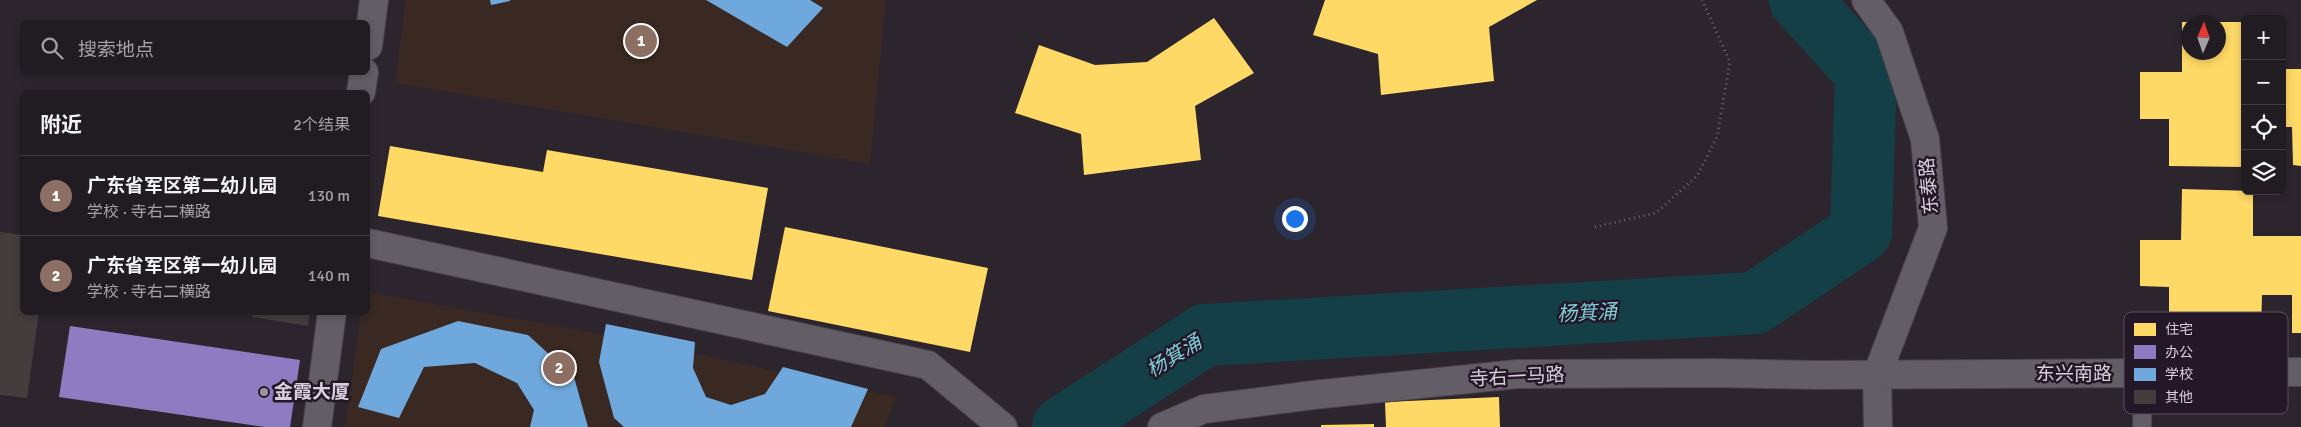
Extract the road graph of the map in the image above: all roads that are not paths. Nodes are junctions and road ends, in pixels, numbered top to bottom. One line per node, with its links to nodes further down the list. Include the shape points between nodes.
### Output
1 (374, 0): 3 (street)
2 (1866, 0): 11 (street, 东泰路, via 1889,32 1925,139 1933,228)
3 (370, 31)
4 (364, 75): 5 (street)
5 (361, 90)
6 (370, 243): 14 (street, via 928,365)
7 (332, 315): 13 (street)
8 (2288, 372): 9 (street, 东兴南路)
9 (2301, 372)
10 (2124, 373): 11 (street, 东兴南路)
11 (1878, 375): 15 (street, 寺右一马路, via 1517,374 1204,409); 16 (street)
12 (2142, 414): 17 (lane)
13 (316, 427)
14 (1004, 427)
15 (1162, 427)
16 (1878, 427)
17 (2142, 427)

